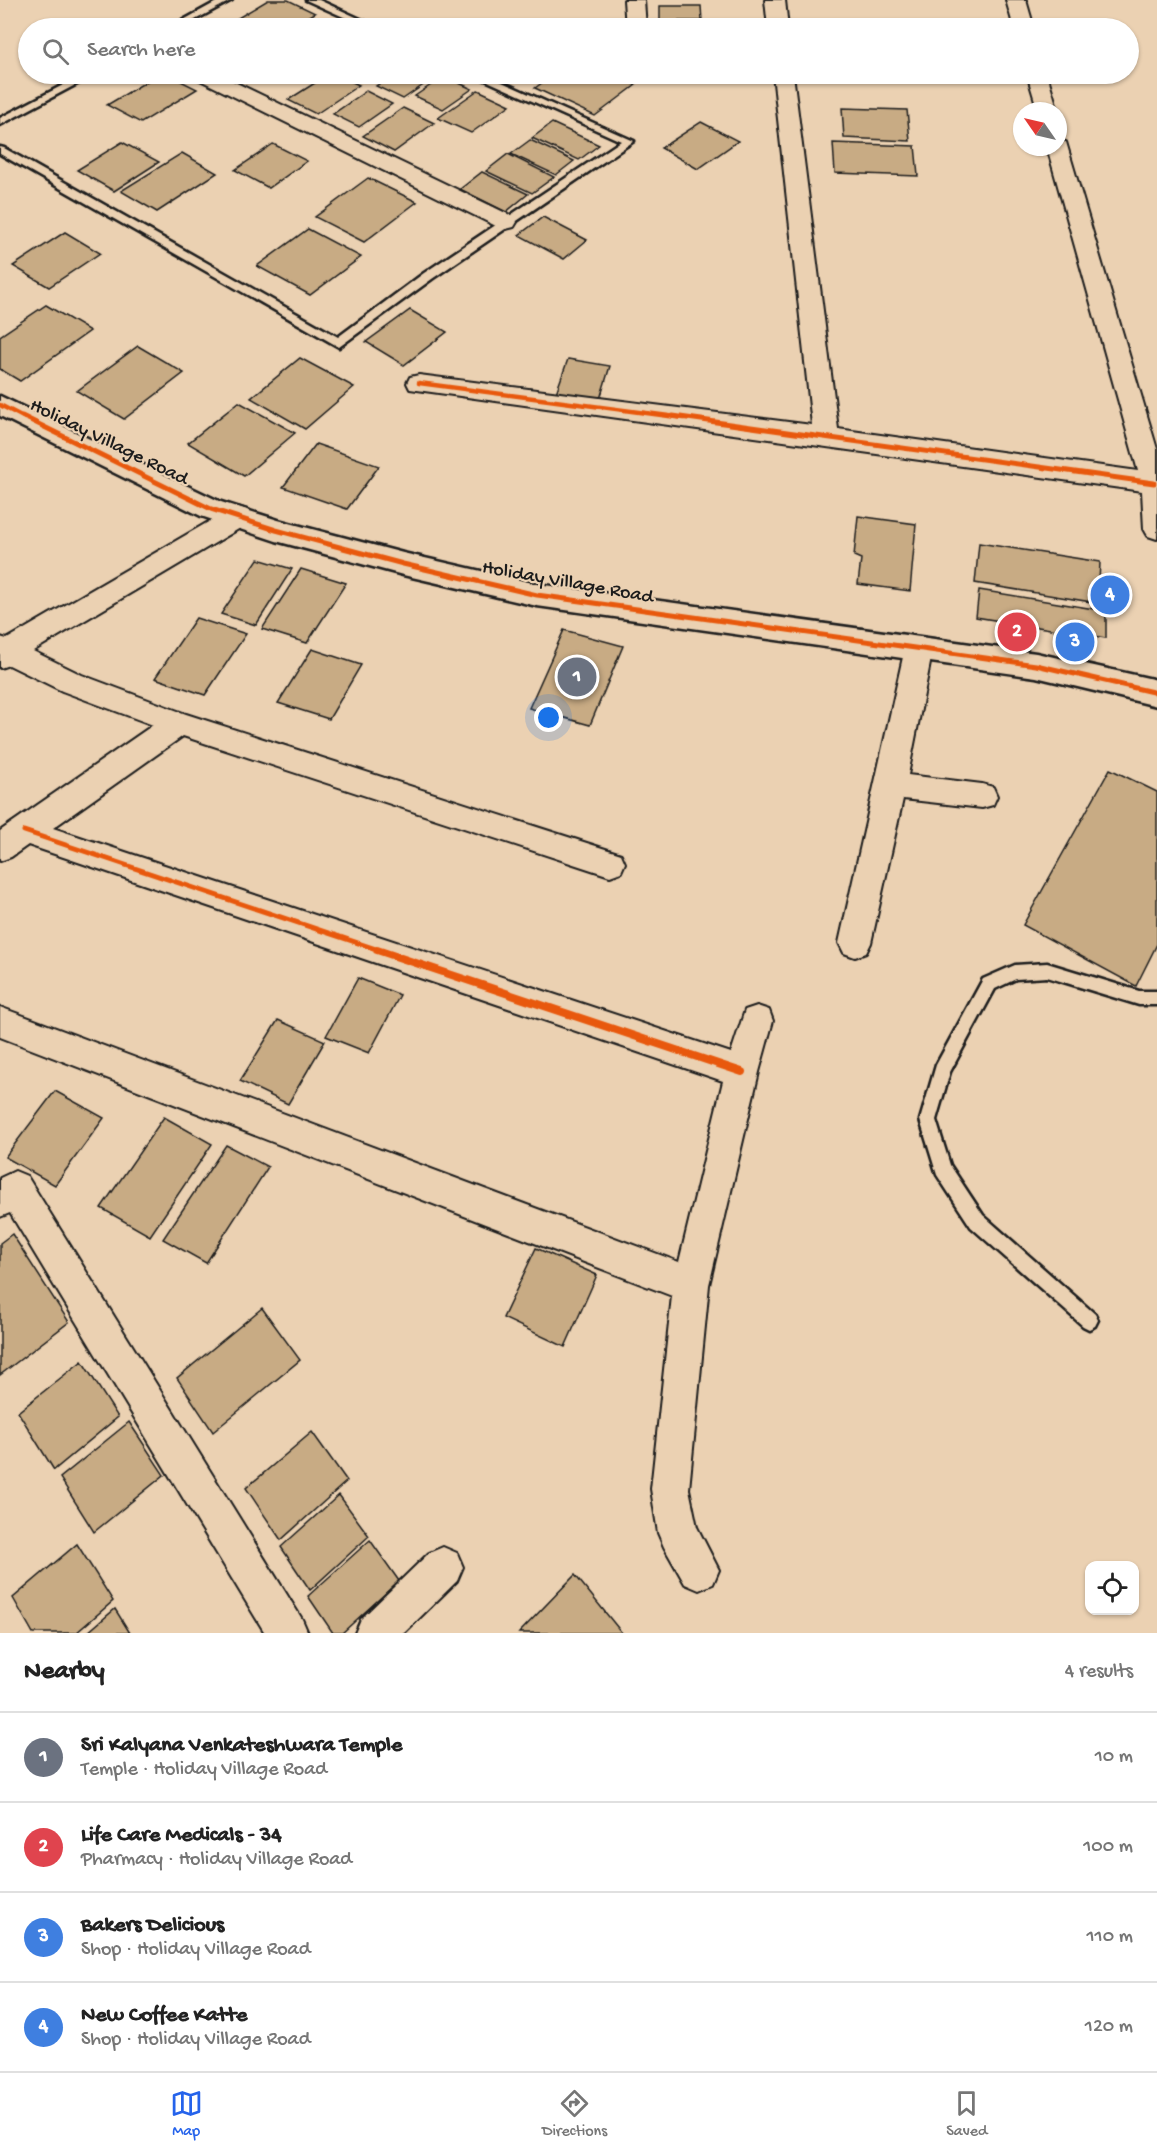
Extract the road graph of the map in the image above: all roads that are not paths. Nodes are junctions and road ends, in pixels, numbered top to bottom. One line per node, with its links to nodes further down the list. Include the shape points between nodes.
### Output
1 (227, 0): 6 (lane)
2 (311, 0): 7 (lane)
3 (634, 0): 8 (street)
4 (775, 0): 9 (street)
5 (1016, 0): 10 (street)
6 (193, 18)
7 (352, 18)
8 (635, 18)
9 (777, 18)
10 (1021, 18)
11 (72, 84): 17 (lane)
12 (223, 84): 20 (street)
13 (500, 84): 20 (lane, via 629,141)
14 (784, 84): 23 (street)
15 (1040, 84): 16 (street)
16 (1045, 102)
17 (0, 122)
18 (0, 150): 20 (lane, via 339,343)
19 (1061, 156): 24 (street)
20 (506, 222)
21 (419, 383): 23 (street)
22 (0, 405): 25 (street, Holiday Village Road, via 201,504)
23 (826, 436): 24 (street)
24 (1154, 483): 26 (street)
25 (238, 517): 27 (street, Holiday Village Road, via 403,564 537,595); 28 (street)
26 (1157, 529)
27 (919, 648): 29 (street, Holiday Village Road, via 1036,664); 31 (street)
28 (3, 653): 30 (street)
29 (1157, 693)
30 (179, 723): 33 (street); 34 (street)
31 (891, 785): 32 (street); 35 (street)
32 (982, 795)
33 (12, 840): 39 (street)
34 (610, 863)
35 (855, 943)
36 (1157, 998): 42 (lane, via 1139,998 1047,970 1015,972 989,984 942,1071 928,1120 944,1169 977,1221)
37 (758, 1021): 39 (street)
38 (0, 1022): 41 (street)
39 (742, 1072): 41 (street)
40 (0, 1200): 45 (street, via 15,1188)
41 (690, 1286): 44 (street, via 670,1489 678,1533)
42 (1089, 1320)
43 (443, 1567): 46 (street)
44 (699, 1570)
45 (288, 1633)
46 (375, 1633)

